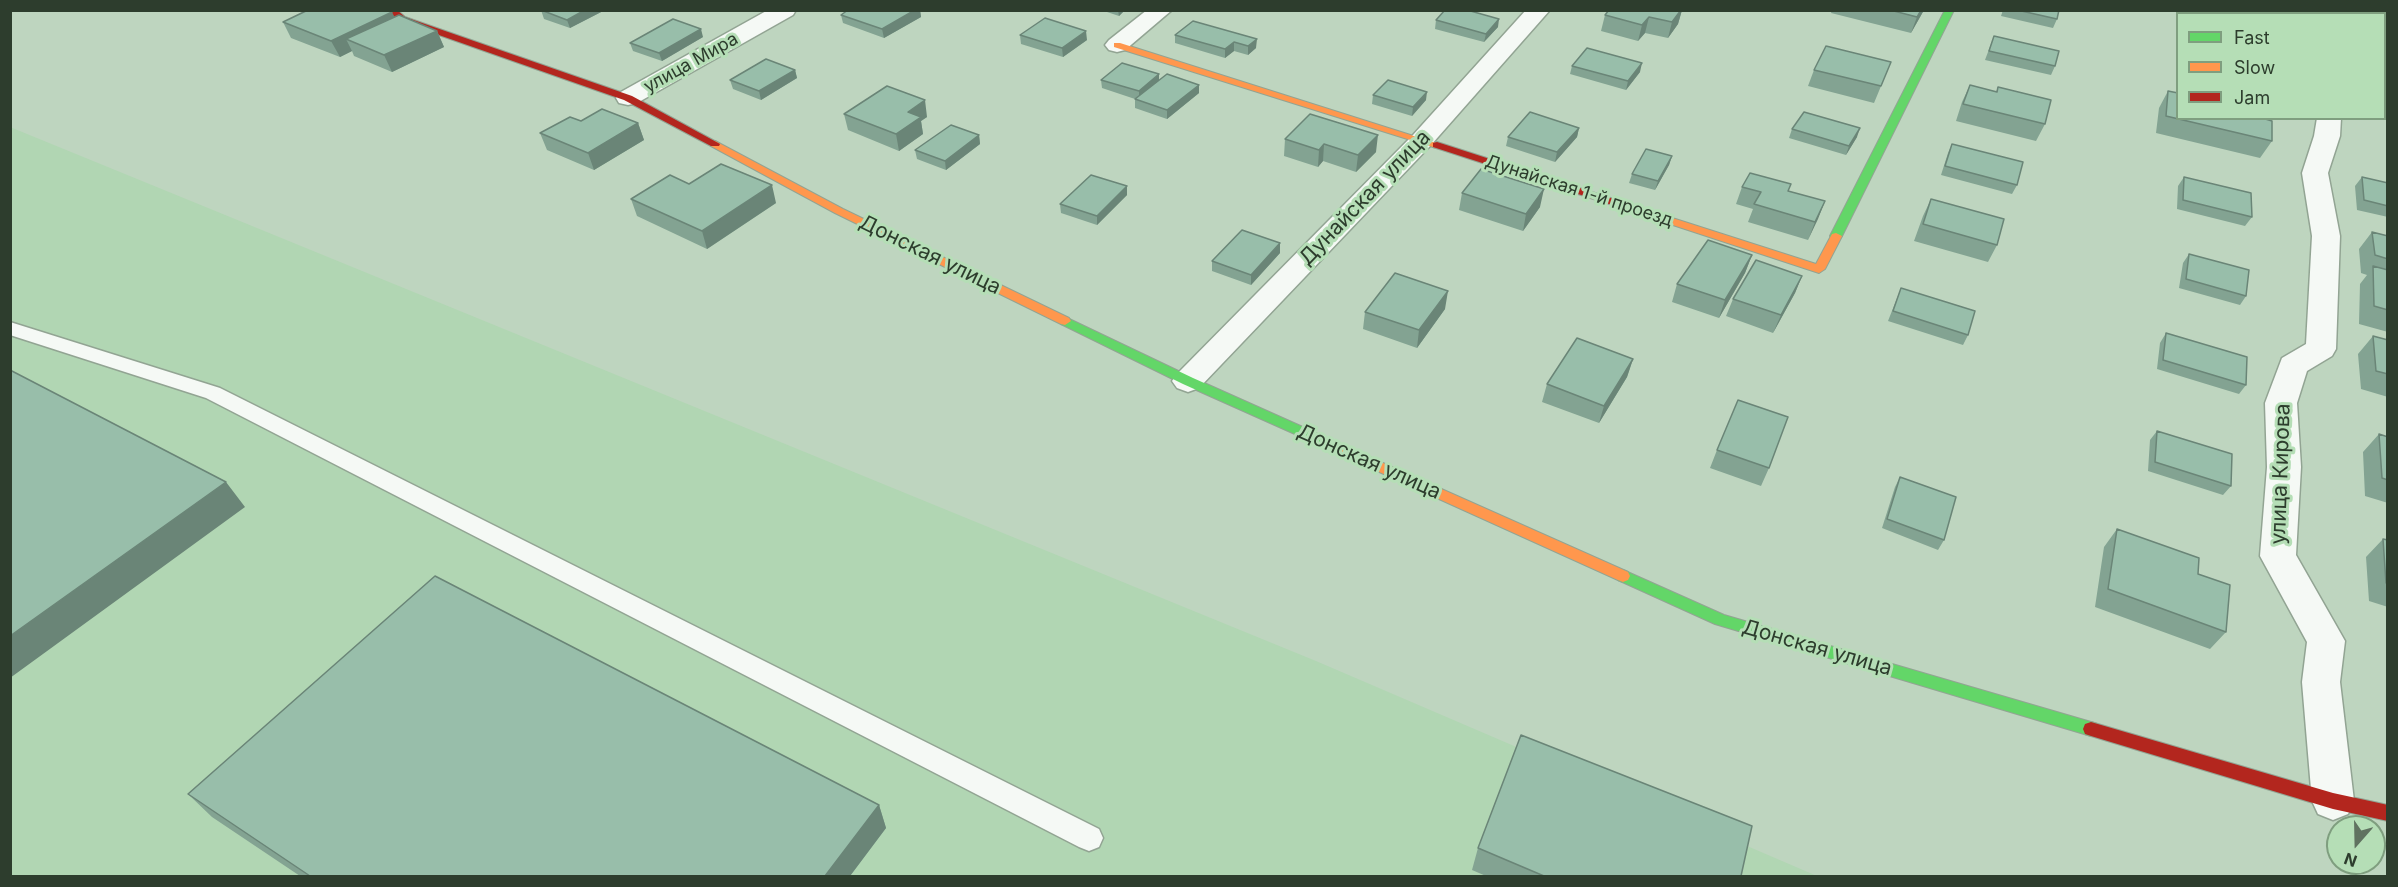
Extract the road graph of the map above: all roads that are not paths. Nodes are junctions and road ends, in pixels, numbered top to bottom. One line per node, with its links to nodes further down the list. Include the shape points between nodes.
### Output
1 (391, 10): 7 (street, Донская улица, via 402,19)
2 (785, 10): 7 (street, улица Мира)
3 (1161, 10): 6 (street, Дунайская 1-й проезд)
4 (1539, 10): 9 (street, Дунайская улица)
5 (1950, 10): 9 (street, Дунайская 1-й проезд, via 1819,269)
6 (1117, 45): 9 (street, Дунайская 1-й проезд)
7 (628, 98): 11 (street, Донская улица, via 839,211)
8 (2329, 120): 12 (street, улица Кирова, via 2315,172 2326,236 2321,349 2294,365 2281,403 2284,467 2278,556 2326,641 2321,682)
9 (1422, 140): 11 (street, Дунайская улица)
10 (10, 328): 14 (lane, via 213,393)
11 (1188, 381): 12 (street, Донская улица, via 1720,620)
12 (2333, 801): 13 (street, Донская улица)
13 (2388, 813)
14 (1089, 838)

